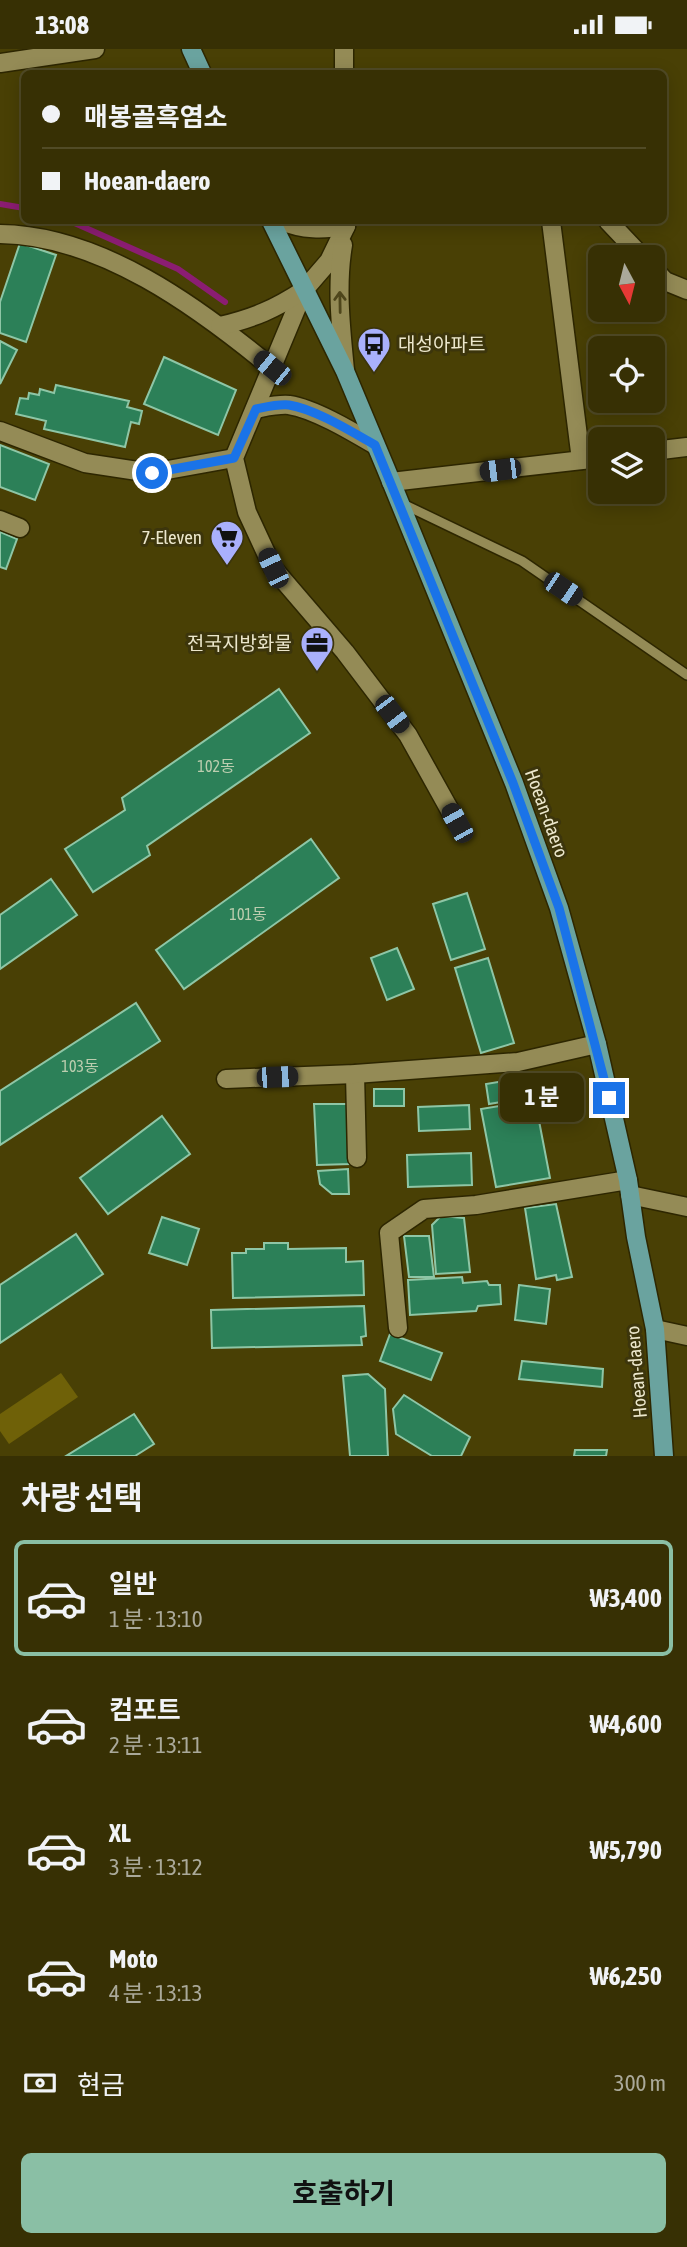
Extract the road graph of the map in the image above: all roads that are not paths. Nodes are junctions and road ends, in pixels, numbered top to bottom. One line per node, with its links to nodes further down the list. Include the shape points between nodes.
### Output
1 (95, 49): 4 (street)
2 (191, 49): 5 (main road)
3 (344, 49): 6 (street)
4 (0, 63)
5 (201, 70)
6 (344, 70)
7 (272, 224): 18 (main road, Hoean-daero)
8 (290, 224): 9 (street, via 326,229)
9 (343, 224)
10 (346, 224): 18 (street, via 329,261)
11 (346, 224): 21 (street, one-way to 11, via 340,264)
12 (551, 224): 29 (street)
13 (611, 224): 15 (street)
14 (0, 234): 19 (street, via 60,241 139,274)
15 (631, 245)
16 (665, 281): 17 (street)
17 (687, 289)
18 (304, 290): 19 (street, via 263,314); 20 (street); 21 (main road, Hoean-daero)
19 (220, 326): 20 (street)
20 (272, 368): 22 (street)
21 (345, 371): 24 (main road, Hoean-daero)
22 (256, 409): 24 (street, via 291,405); 27 (street)
23 (0, 431): 27 (street, via 85,463 152,473)
24 (375, 445): 30 (main road, Hoean-daero)
25 (687, 447): 26 (street)
26 (665, 450)
27 (234, 458): 35 (street, via 247,512 273,568 408,735)
28 (588, 459): 29 (street)
29 (581, 460): 30 (street)
30 (391, 482): 31 (main road, Hoean-daero)
31 (399, 502): 34 (lane, via 522,561); 36 (main road, Hoean-daero, via 541,858)
32 (0, 520): 33 (street)
33 (20, 528)
34 (687, 675)
35 (457, 823)
36 (597, 1044): 37 (street, via 518,1062); 40 (main road, Hoean-daero)
37 (355, 1074): 38 (street); 39 (street)
38 (226, 1079)
39 (357, 1158)
40 (629, 1187): 41 (street); 42 (street, via 424,1209 389,1233); 43 (main road, Hoean-daero)
41 (687, 1207)
42 (398, 1328)
43 (655, 1329): 44 (street); 45 (main road, Hoean-daero)
44 (687, 1335)
45 (661, 1418): 46 (main road); 47 (main road, Hoean-daero)
46 (654, 1456)
47 (664, 1456)

